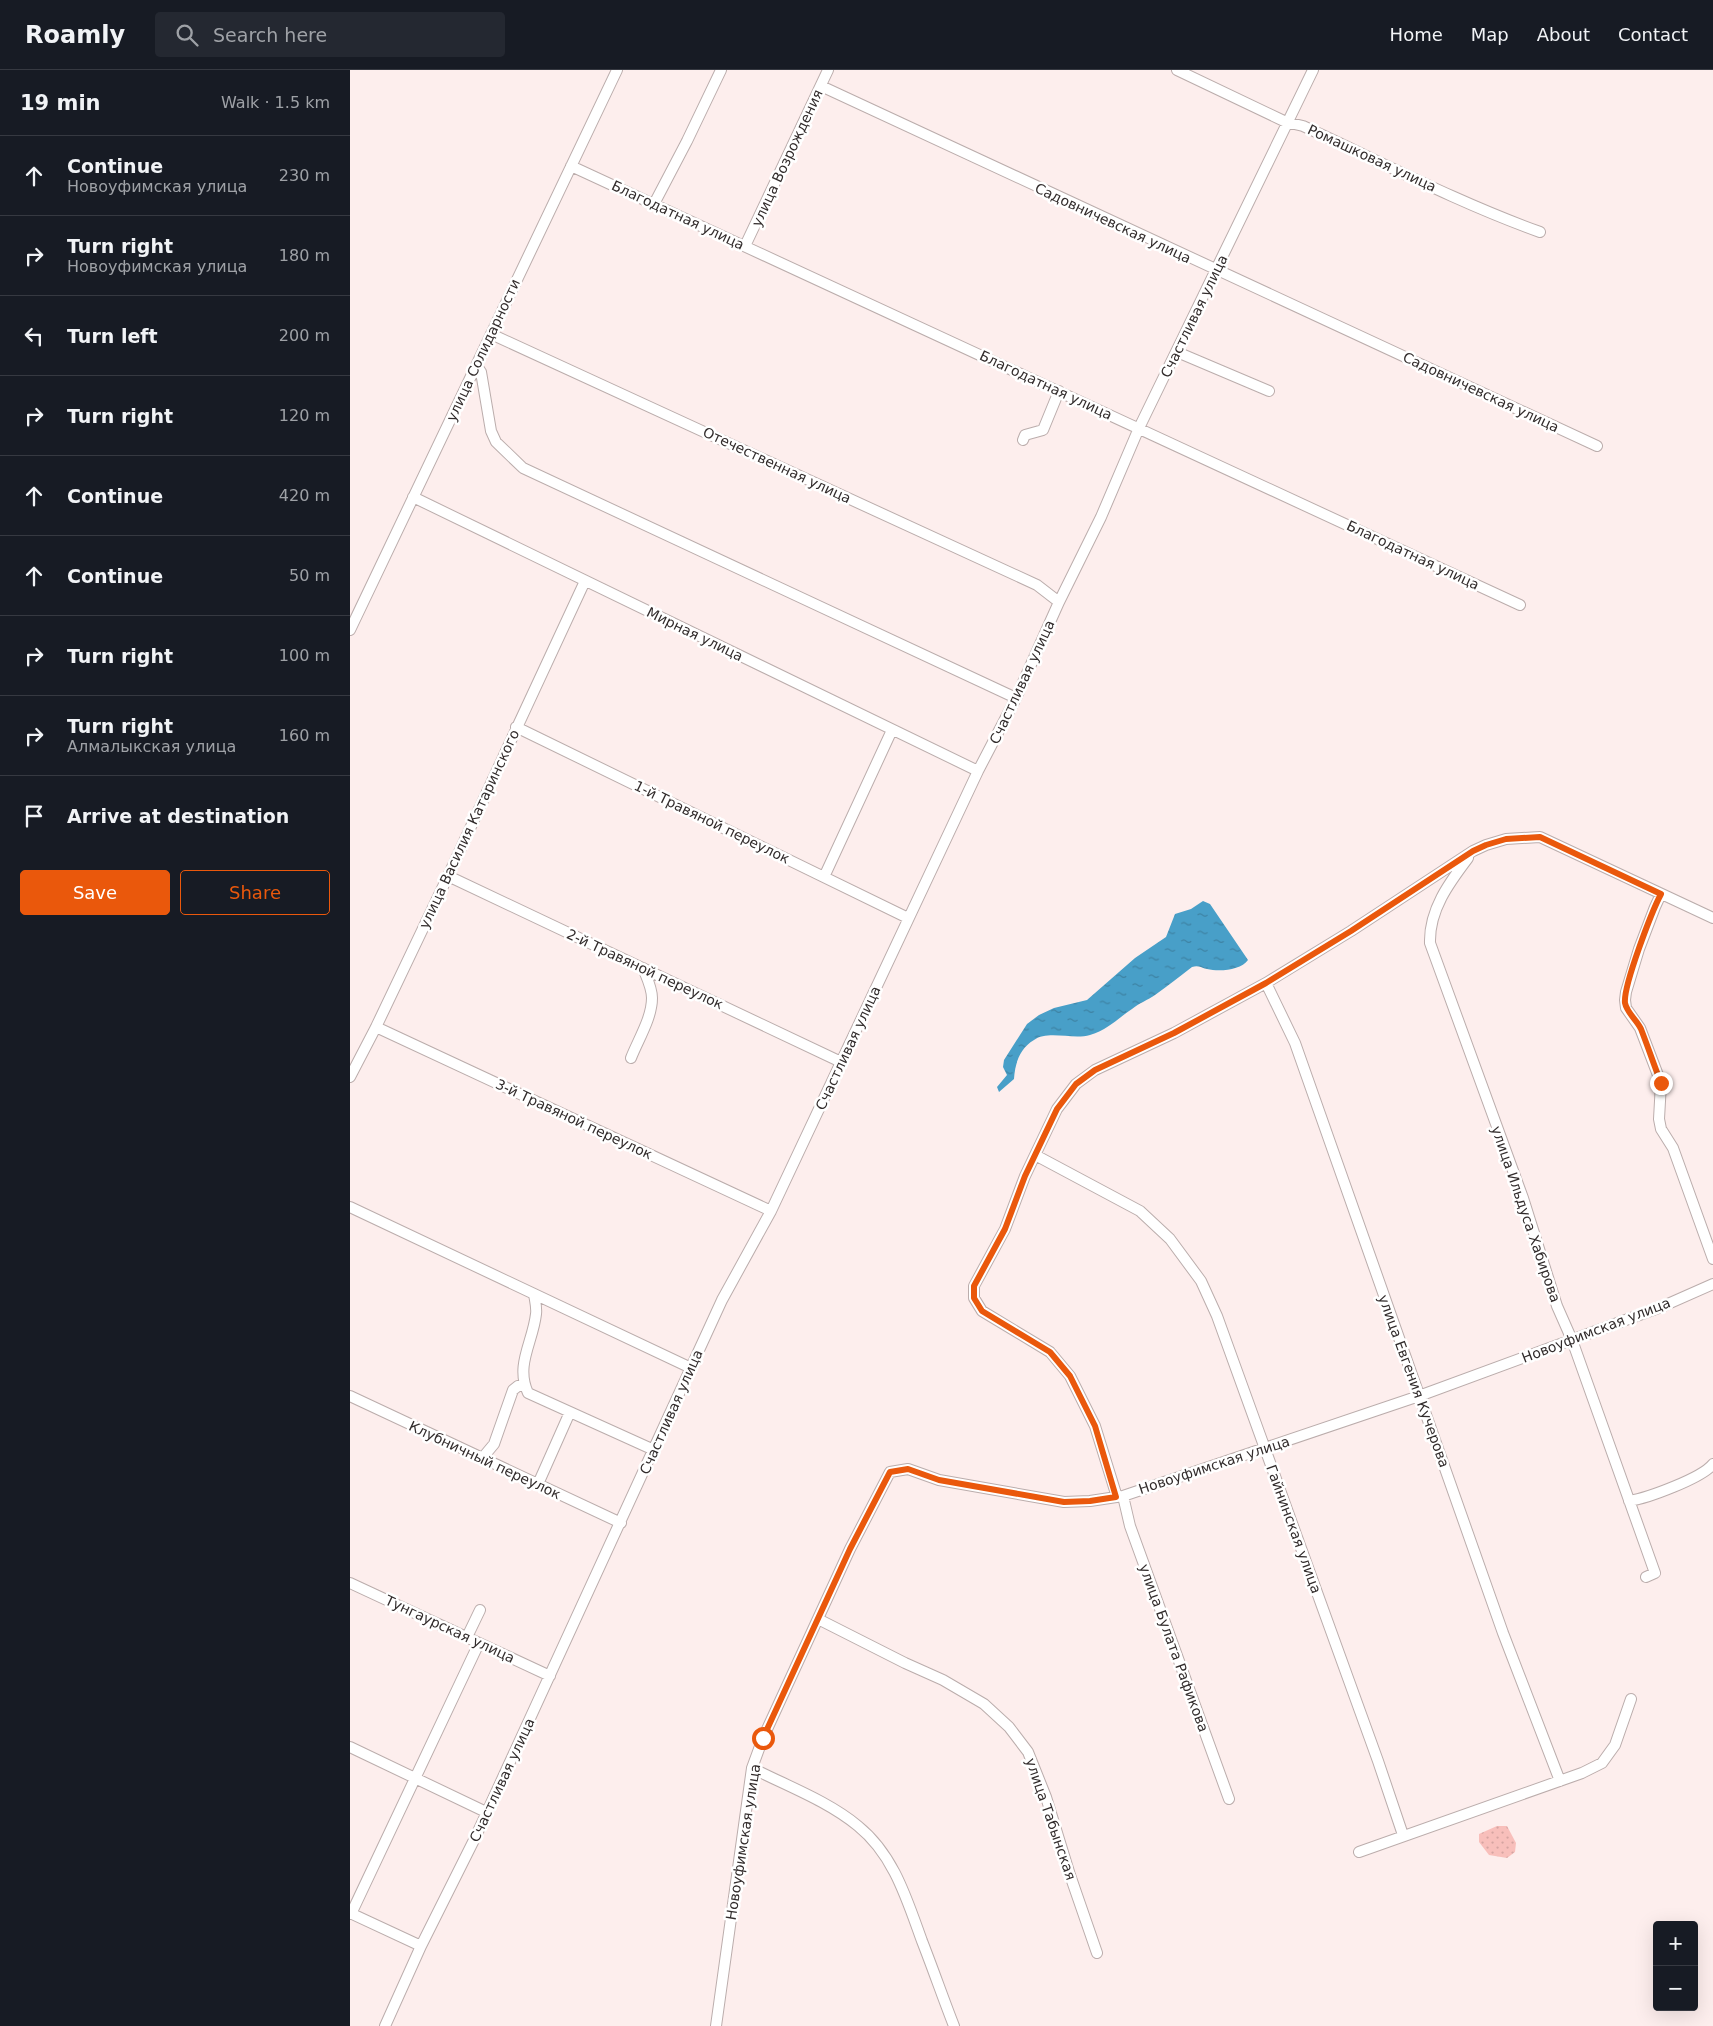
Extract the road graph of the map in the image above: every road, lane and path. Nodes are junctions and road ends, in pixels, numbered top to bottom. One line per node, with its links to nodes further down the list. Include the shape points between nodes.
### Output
1 (617, 70): 8 (street, улица Солидарности)
2 (721, 70): 9 (street)
3 (828, 70): 6 (street, улица Возрождения)
4 (1177, 70): 7 (street, Ромашковая улица)
5 (1313, 70): 7 (street, Счастливая улица)
6 (820, 86): 11 (street, улица Возрождения); 12 (street, Садовничевская улица)
7 (1286, 122): 10 (street, Ромашковая улица, via 1303,126); 12 (street, Счастливая улица)
8 (572, 166): 9 (street, Благодатная улица); 13 (street, улица Солидарности)
9 (654, 204): 11 (street, Благодатная улица)
10 (1540, 232)
11 (745, 246): 16 (street, Благодатная улица)
12 (1217, 271): 14 (street, Счастливая улица); 20 (street, Садовничевская улица)
13 (491, 334): 15 (street, улица Солидарности); 23 (street, Отечественная улица, via 1037,585)
14 (1177, 352): 17 (street); 18 (street, Счастливая улица)
15 (477, 366): 21 (street, улица Солидарности); 26 (street, via 496,442 523,468)
16 (1059, 391): 18 (street, Благодатная улица); 19 (street, via 1043,430 1025,435)
17 (1269, 391)
18 (1139, 428): 23 (street, Счастливая улица, via 1101,517); 24 (street, Благодатная улица)
19 (1023, 440)
20 (1597, 446)
21 (413, 497): 22 (street, Мирная улица); 25 (street, улица Солидарности)
22 (585, 581): 27 (street, улица Василия Катаринского); 28 (street, Мирная улица)
23 (1059, 602): 26 (street, Счастливая улица)
24 (1520, 605)
25 (350, 630)
26 (1016, 698): 29 (street, Счастливая улица)
27 (516, 727): 31 (street, улица Василия Катаринского); 32 (street, 1-й Травяной переулок)
28 (892, 730): 29 (street, Мирная улица); 32 (street)
29 (978, 771): 34 (street, Счастливая улица)
30 (1473, 851): 33 (street, улица Булата Рафикова, via 1506,839 1540,837); 37 (street, улица Булата Рафикова); 48 (street, улица Ильдуса Хабирова, via 1440,900 1431,920 1430,943 1523,1198 1557,1306)
31 (448, 876): 36 (street, 2-й Травяной переулок); 38 (street, улица Василия Катаринского)
32 (824, 877): 34 (street, 1-й Травяной переулок)
33 (1661, 894): 35 (street); 45 (street, via 1639,949 1626,992 1626,1008 1640,1028 1661,1083 1661,1129 1672,1148)
34 (908, 918): 40 (street, Счастливая улица)
35 (1713, 918)
36 (643, 968): 39 (street, via 652,999); 40 (street, 2-й Травяной переулок)
37 (1266, 983): 42 (street, улица Булата Рафикова, via 1082,1079 1057,1109); 52 (street, улица Евгения Кучерова, via 1295,1043)
38 (376, 1027): 41 (street, улица Василия Катаринского); 44 (street, 3-й Травяной переулок)
39 (631, 1058)
40 (841, 1062): 44 (street, Счастливая улица)
41 (350, 1077)
42 (1037, 1156): 54 (street, Гайнинская улица, via 1140,1211 1170,1239 1201,1282); 59 (street, улица Булата Рафикова, via 1025,1176 1005,1229 974,1286 974,1298 982,1311 1050,1352 1070,1376 1095,1426)
43 (350, 1207): 47 (street)
44 (771, 1211): 49 (street, Счастливая улица, via 722,1300)
45 (1713, 1259)
46 (1713, 1284): 48 (street, Новоуфимская улица)
47 (534, 1294): 49 (street); 50 (street, via 537,1313 523,1363)
48 (1572, 1340): 52 (street, Новоуфимская улица); 60 (street, улица Ильдуса Хабирова)
49 (691, 1368): 55 (street, Счастливая улица)
50 (525, 1385): 53 (street, via 528,1393); 56 (street, via 513,1390 494,1444 484,1456)
51 (350, 1396): 56 (street, Клубничный переулок)
52 (1419, 1396): 54 (street, Новоуфимская улица); 73 (street, улица Евгения Кучерова, via 1503,1633)
53 (570, 1412): 55 (street); 58 (street)
54 (1265, 1449): 59 (street, Новоуфимская улица); 76 (street, Гайнинская улица)
55 (654, 1450): 61 (street, Счастливая улица)
56 (479, 1457): 58 (street, Клубничный переулок)
57 (1713, 1464): 60 (street, via 1692,1478)
58 (538, 1484): 61 (street, Клубничный переулок)
59 (1120, 1496): 65 (street, Новоуфимская улица, via 1064,1502 939,1480 908,1469 890,1472); 74 (street, улица Булата Рафикова)
60 (1629, 1501): 62 (street, улица Ильдуса Хабирова, via 1655,1573)
61 (621, 1523): 68 (street, Счастливая улица)
62 (1646, 1577)
63 (350, 1582): 66 (street, Тунгаурская улица)
64 (480, 1610): 66 (street)
65 (818, 1620): 71 (street, Новоуфимская улица); 80 (street, улица Табынская, via 942,1680 984,1704 1009,1727 1028,1752 1046,1797)
66 (467, 1637): 67 (street, Тунгаурская улица)
67 (479, 1643): 68 (street, Тунгаурская улица); 72 (street)
68 (550, 1676): 75 (street, Счастливая улица)
69 (1631, 1699): 73 (street, via 1615,1746 1602,1763)
70 (350, 1747): 72 (street)
71 (752, 1768): 82 (street, Новоуфимская улица); 83 (street, via 837,1811 872,1840 901,1885)
72 (414, 1778): 75 (street); 78 (street)
73 (1560, 1781): 76 (street)
74 (1229, 1798)
75 (486, 1812): 79 (street, Счастливая улица)
76 (1403, 1836): 77 (street)
77 (1359, 1852)
78 (351, 1913): 79 (street)
79 (421, 1946): 81 (street, Счастливая улица)
80 (1097, 1953)
81 (385, 2026)
82 (716, 2026)
83 (954, 2026)

